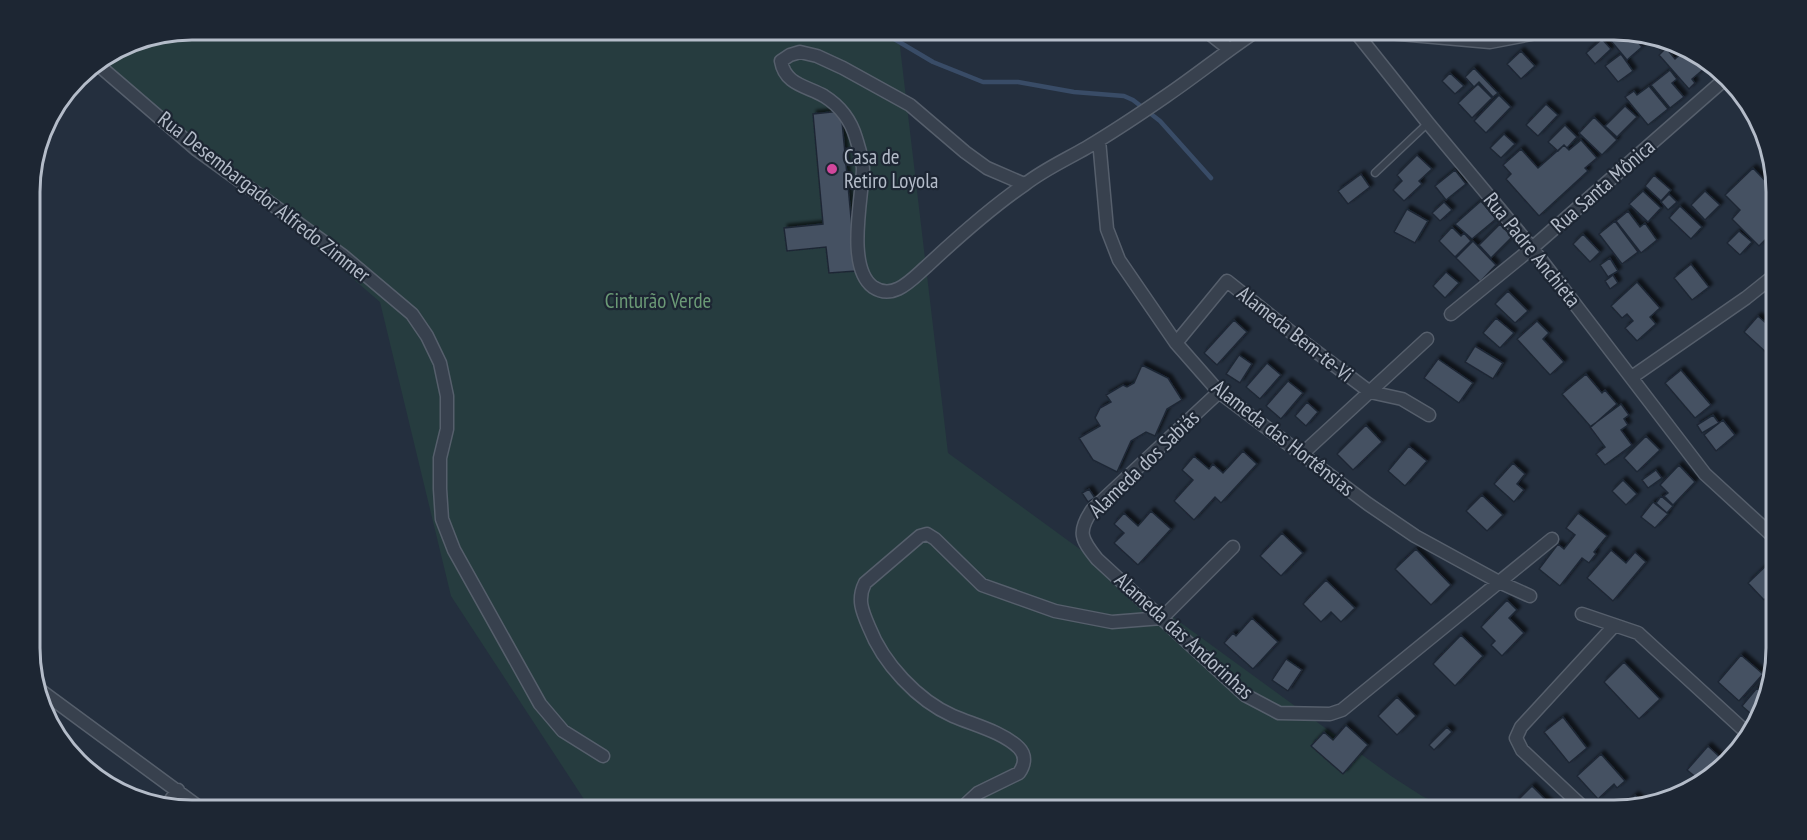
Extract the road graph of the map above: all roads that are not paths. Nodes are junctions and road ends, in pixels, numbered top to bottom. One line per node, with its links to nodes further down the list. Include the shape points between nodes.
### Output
1 (1218, 40): 6 (street)
2 (1242, 40): 6 (street)
3 (1362, 40): 9 (street, Rua Padre Anchieta)
4 (1468, 40): 5 (street)
5 (1500, 40)
6 (1229, 49): 10 (street)
7 (103, 69): 34 (street, Rua Desembargador Alfredo Zimmer, via 197,150 342,255 412,314 440,363 447,396 440,489 442,519 454,550 540,704 563,731)
8 (1720, 83): 13 (street, Rua Santa Mônica)
9 (1428, 123): 11 (lane); 13 (street, Rua Padre Anchieta)
10 (1099, 140): 12 (street); 17 (street, Alameda das Hortênsias, via 1107,229 1119,260)
11 (1375, 172)
12 (1024, 184): 12 (street, via 987,168 910,105 843,68 800,52 781,61 790,80 835,104 855,136 863,166 859,260 864,277 873,286 885,292 897,290)
13 (1532, 248): 15 (street, Rua Santa Mônica); 18 (street, Rua Padre Anchieta)
14 (1766, 282): 18 (street)
15 (1451, 314)
16 (1427, 339): 20 (street)
17 (1176, 343): 19 (street, Alameda das Hortênsias); 20 (street, Alameda Bem-te-Vi, via 1227,281)
18 (1632, 377): 23 (street, Rua Padre Anchieta, via 1705,474)
19 (1219, 392): 22 (street, Alameda das Hortênsias); 25 (street, Alameda dos Sabiás, via 1092,510 1082,525)
20 (1370, 392): 21 (street, via 1402,399); 22 (street)
21 (1429, 415)
22 (1302, 454): 27 (street, Alameda das Hortênsias, via 1415,536)
23 (1766, 530)
24 (1552, 539): 27 (street, Alameda das Andorinhas)
25 (1083, 542): 30 (street, Alameda das Andorinhas)
26 (1233, 547): 30 (street)
27 (1499, 582): 28 (street, Alameda das Hortênsias); 30 (street, Alameda das Andorinhas, via 1342,710 1330,714 1279,713 1245,695)
28 (1530, 596)
29 (1582, 614): 31 (street)
30 (1162, 618): 37 (street, via 1112,622 1054,611 982,585 927,534 865,583 860,605 880,651 902,680 950,714 1008,740 1024,756 1019,773)
31 (1614, 626): 33 (street, via 1638,633); 38 (street, via 1521,727 1516,738 1522,750)
32 (49, 697): 35 (street)
33 (1743, 729)
34 (603, 756)
35 (178, 790): 36 (street); 39 (street)
36 (172, 798)
37 (971, 799)
38 (1574, 799)
39 (190, 800)

